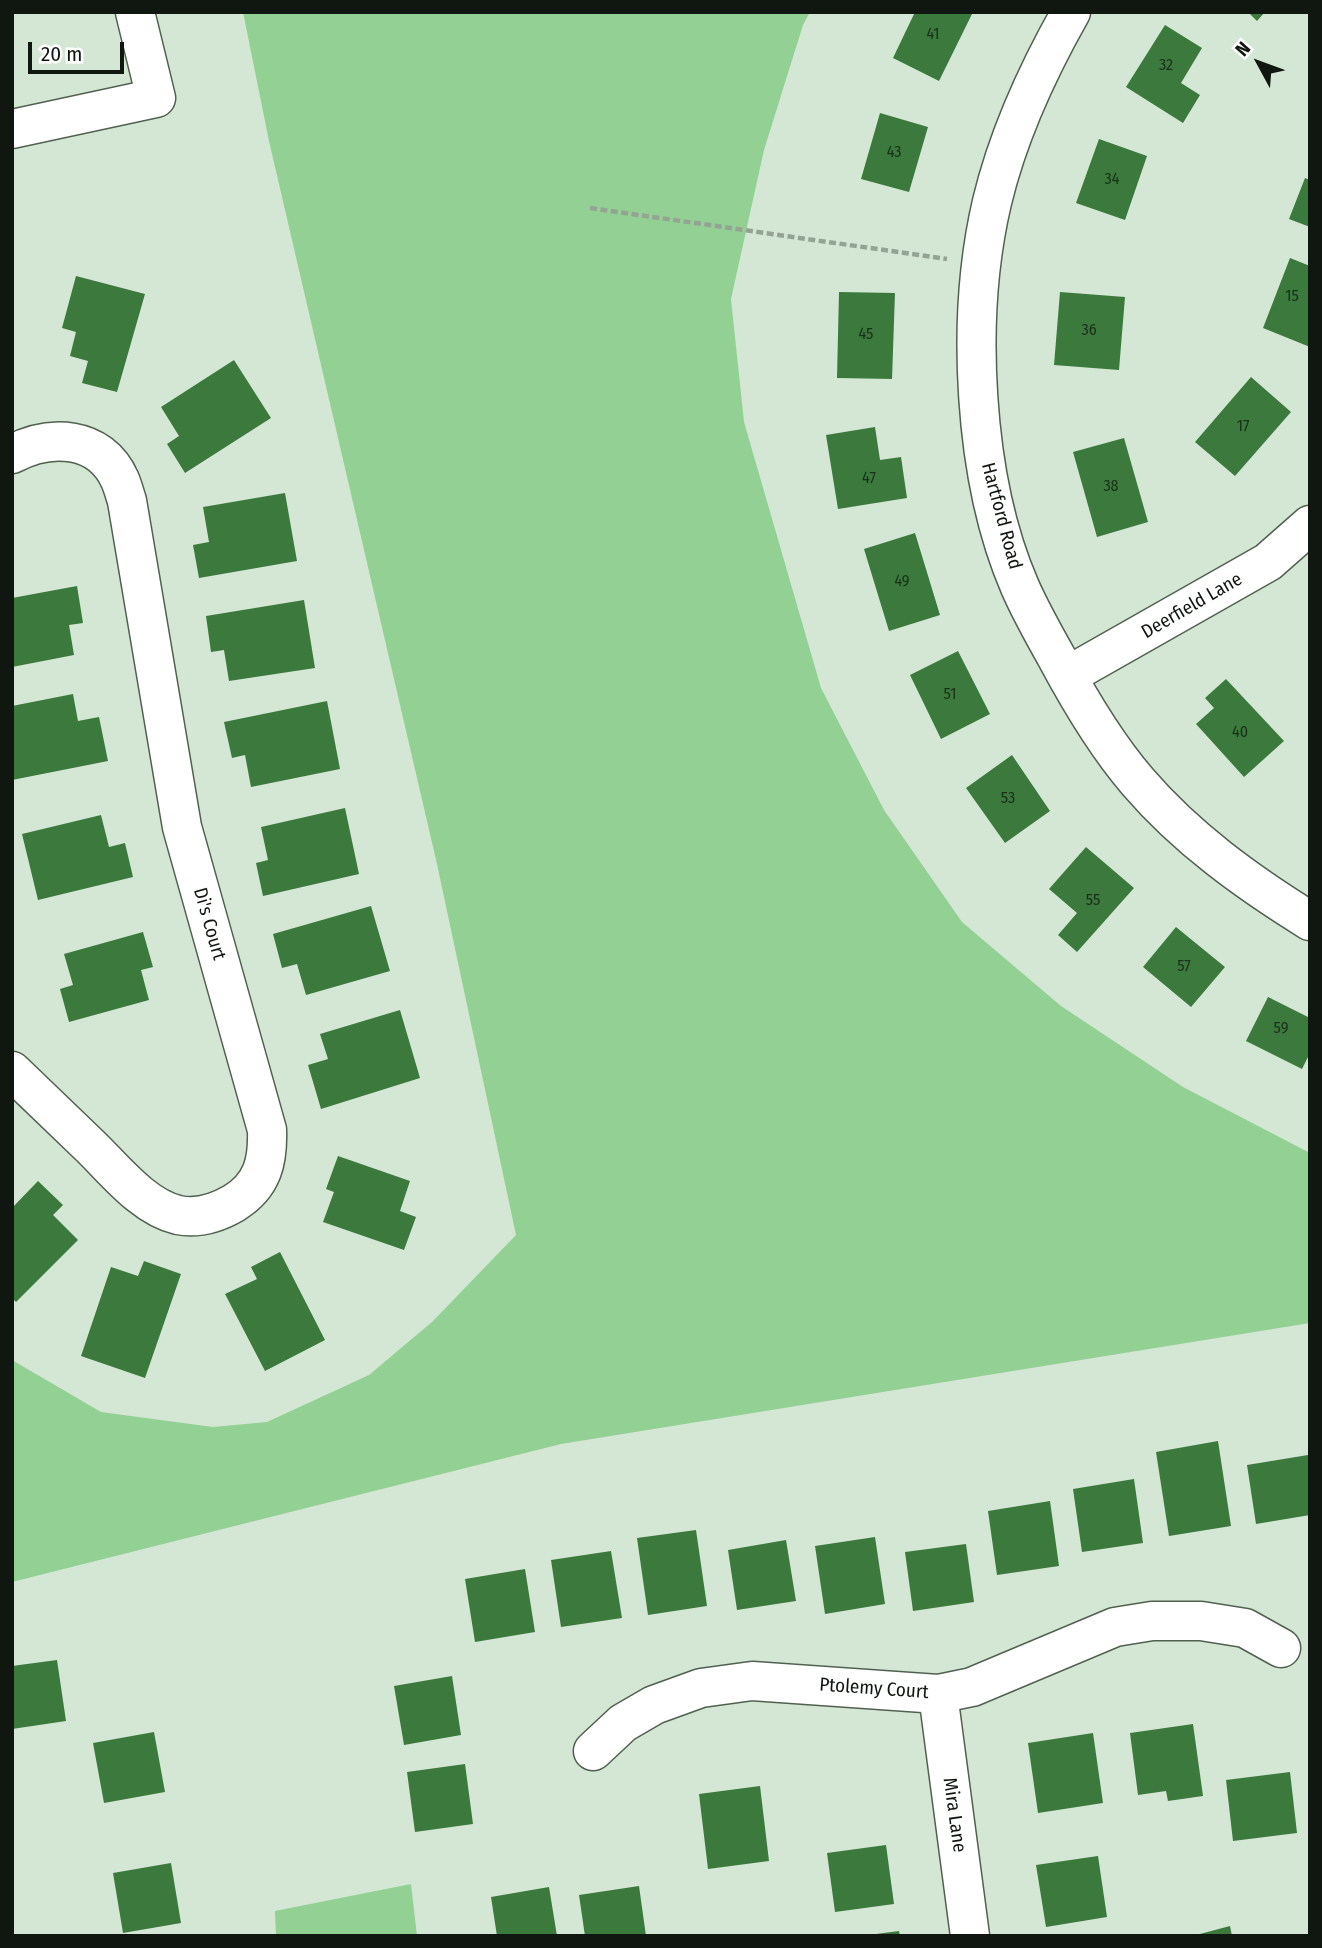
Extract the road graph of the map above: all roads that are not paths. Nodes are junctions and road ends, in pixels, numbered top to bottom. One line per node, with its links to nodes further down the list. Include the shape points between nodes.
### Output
1 (135, 12): 3 (street, via 156,98)
2 (1071, 12): 6 (street, Hartford Road, via 1024,104 992,202 978,316 977,376 981,435 1003,536 1020,586)
3 (12, 129)
4 (12, 454): 8 (street, Di's Court, via 48,441 65,441 97,452 120,479 182,827 267,1130 268,1155 259,1178 243,1198 203,1216 177,1214 134,1189)
5 (1310, 525): 6 (street, Deerfield Lane, via 1268,562)
6 (1067, 677): 7 (street, Hartford Road, via 1115,753 1164,809 1221,860)
7 (1310, 921)
8 (12, 1071)
9 (1280, 1648): 10 (street, Ptolemy Court, via 1245,1628 1200,1620 1152,1621 1115,1627 972,1687)
10 (938, 1694): 11 (street, Ptolemy Court, via 752,1681 701,1688 654,1705 623,1723); 12 (street, Mira Lane)
11 (593, 1751)
12 (970, 1936)

